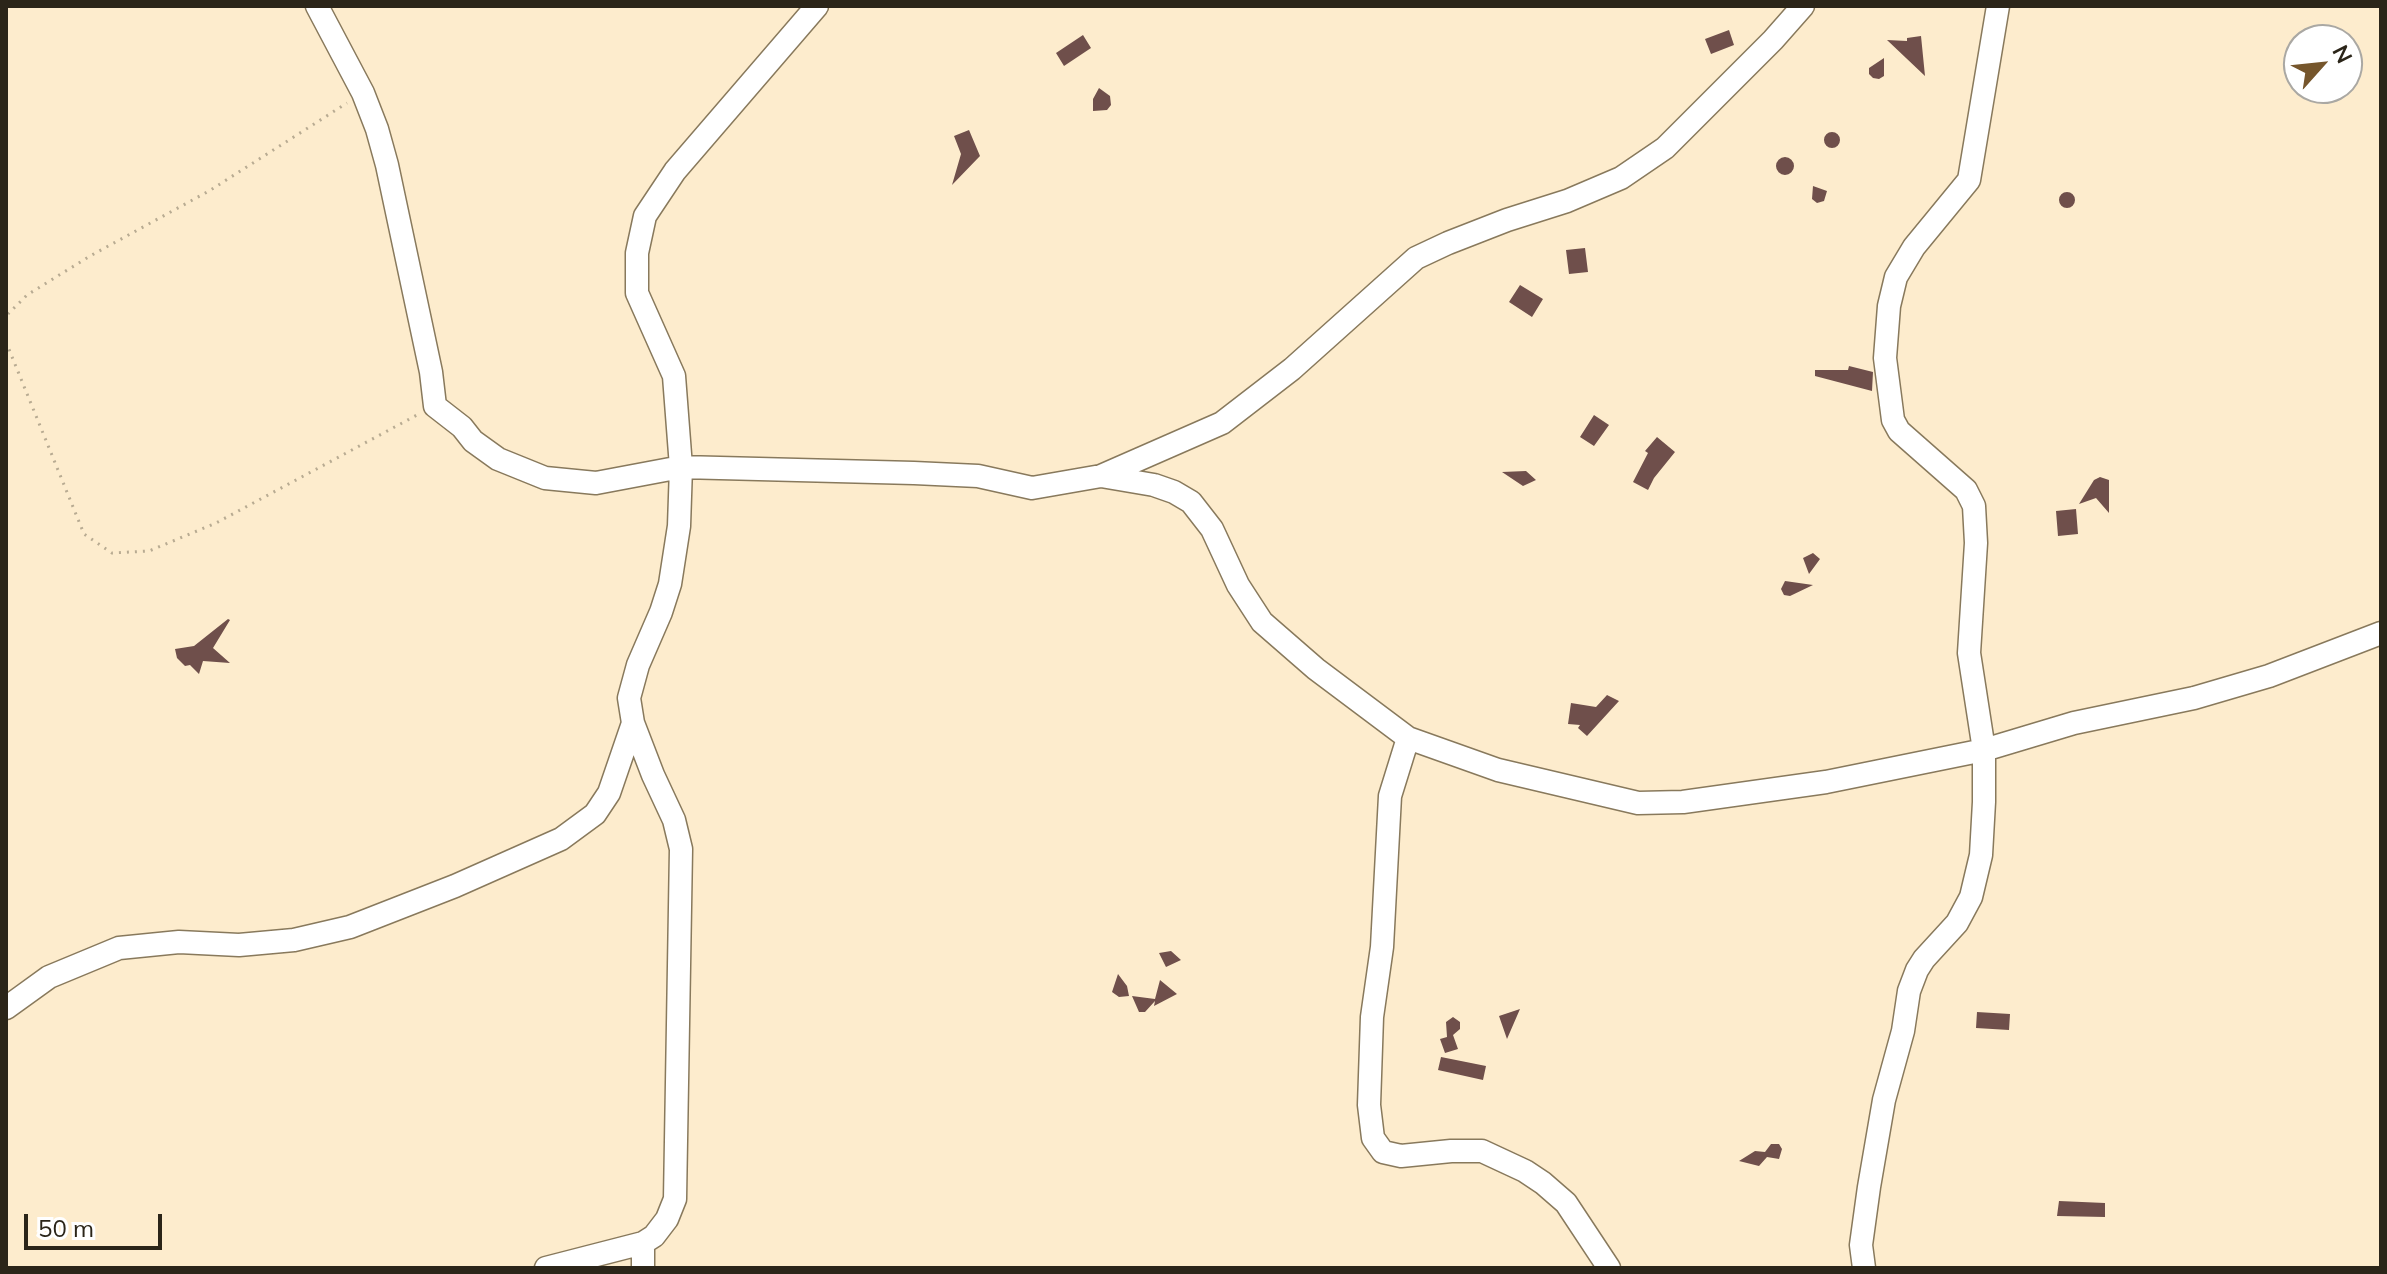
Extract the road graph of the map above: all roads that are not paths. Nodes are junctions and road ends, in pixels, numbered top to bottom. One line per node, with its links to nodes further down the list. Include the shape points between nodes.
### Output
1 (317, 6): 5 (street, via 377,129 435,406 498,459 545,478 596,483)
2 (817, 6): 5 (street, via 675,171 645,216 637,253 637,293 674,376)
3 (1803, 6): 6 (street, via 1665,148 1621,178 1416,258 1292,369 1222,423)
4 (1998, 6): 10 (street, via 1969,180 1896,277 1885,358 1899,431 1966,490 1974,506 1969,653)
5 (681, 467): 6 (street, via 978,476 1032,488); 8 (street, via 670,584 629,698)
6 (1101, 476): 9 (street, via 1154,485 1191,502 1212,529 1262,622)
7 (2381, 633): 10 (street, via 2269,676)
8 (633, 723): 11 (street, via 609,793 595,814 561,839 336,930 281,942 119,948 49,977); 12 (street, via 681,849 675,1199 667,1219)
9 (1408, 738): 10 (street, via 1498,770 1638,803 1683,802 1826,782); 15 (street, via 1390,796 1382,947 1372,1017 1373,1138 1383,1152 1401,1156 1482,1151 1525,1171 1566,1203)
10 (1984, 750): 16 (street, via 1977,875 1957,923 1924,959 1909,991 1869,1187 1861,1245)
11 (6, 1008)
12 (643, 1243): 13 (street); 14 (street)
13 (546, 1268)
14 (643, 1268)
15 (1609, 1268)
16 (1864, 1268)

